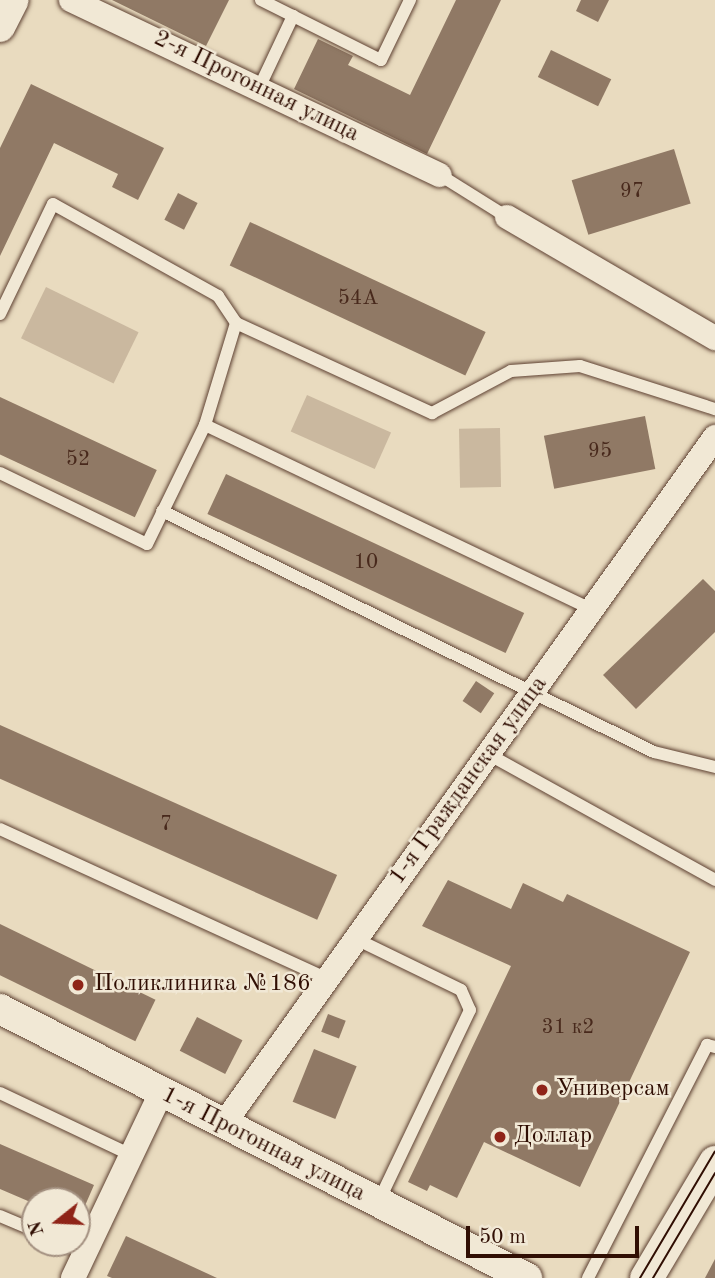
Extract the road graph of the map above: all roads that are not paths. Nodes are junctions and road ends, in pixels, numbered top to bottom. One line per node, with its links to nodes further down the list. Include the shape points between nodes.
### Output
1 (14, 0): 6 (street)
2 (71, 0): 7 (street, 2-я Прогонная улица)
3 (261, 0): 5 (lane)
4 (410, 0): 5 (lane, via 381,61)
5 (293, 16): 7 (lane)
6 (0, 27)
7 (259, 88): 8 (street, 2-я Прогонная улица)
8 (440, 175): 9 (lane)
9 (507, 217): 12 (street)
10 (0, 314): 11 (lane, via 52,204 218,296)
11 (236, 323): 13 (lane, via 432,412 511,372 580,366); 14 (lane)
12 (715, 338)
13 (715, 409)
14 (205, 425): 17 (lane); 18 (lane)
15 (715, 438): 18 (street, 1-я Гражданская улица)
16 (0, 473): 17 (lane, via 147,544)
17 (162, 511): 19 (lane)
18 (593, 610): 19 (street, 1-я Гражданская улица)
19 (532, 692): 20 (street, 1-я Гражданская улица); 21 (lane, via 654,752)
20 (488, 754): 23 (lane); 24 (street, 1-я Гражданская улица)
21 (715, 767)
22 (0, 829): 25 (lane)
23 (715, 880)
24 (354, 938): 25 (street, 1-я Гражданская улица); 33 (lane, via 461,990 470,1010)
25 (325, 978): 30 (street, 1-я Гражданская улица)
26 (0, 1009): 29 (street, 1-я Прогонная улица)
27 (715, 1047): 40 (lane, via 707,1045)
28 (0, 1093): 31 (lane)
29 (161, 1093): 30 (street, 1-я Прогонная улица); 31 (street)
30 (223, 1125): 33 (street, 1-я Прогонная улица)
31 (131, 1154): 35 (street)
32 (715, 1162): 41 (main road)
33 (377, 1203): 39 (street, 1-я Прогонная улица)
34 (0, 1216): 36 (lane)
35 (91, 1220)
36 (21, 1225)
37 (74, 1257): 38 (street)
38 (73, 1278)
39 (527, 1278)
40 (587, 1278)
41 (646, 1278)

